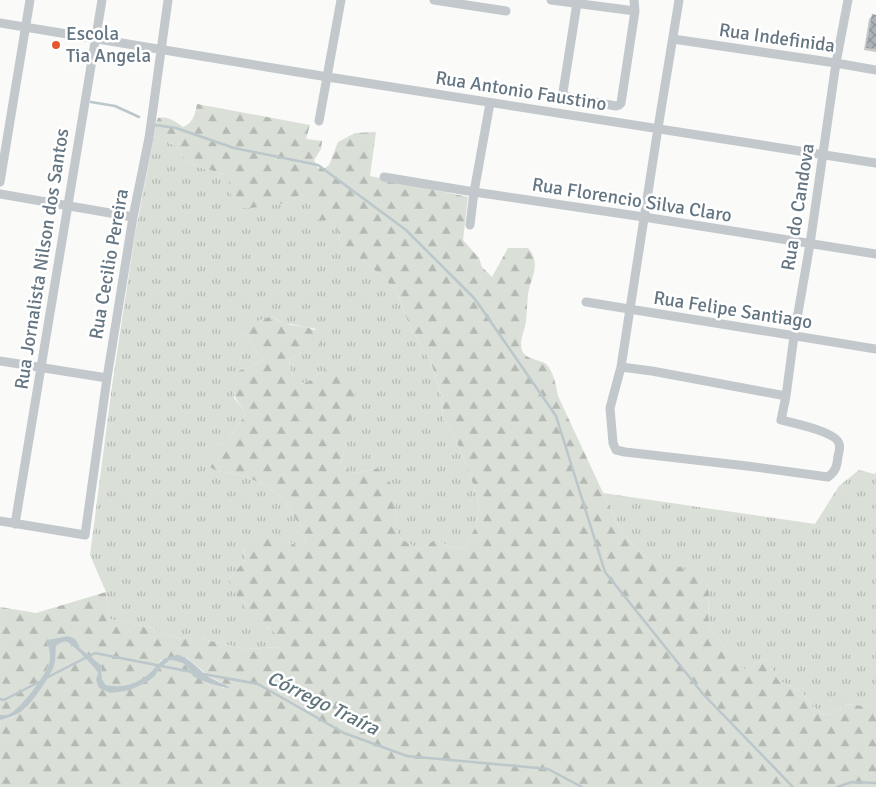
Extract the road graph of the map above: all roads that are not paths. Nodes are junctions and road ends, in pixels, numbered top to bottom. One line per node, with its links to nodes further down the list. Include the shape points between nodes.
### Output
1 (30, 0): 14 (street)
2 (102, 0): 15 (street, Rua Jornalista Nilson dos Santos)
3 (168, 0): 17 (street, Rua Cecilio Pereira)
4 (341, 0): 20 (street)
5 (434, 0): 11 (street)
6 (551, 0): 10 (street)
7 (634, 0): 12 (street)
8 (679, 0): 16 (street)
9 (848, 0): 18 (street, Rua do Candova)
10 (577, 3): 12 (street); 12 (street, via 564,95 616,106 621,103)
11 (506, 11)
12 (634, 11)
13 (0, 23): 14 (street, Rua Antonio Faustino)
14 (26, 26): 15 (street, Rua Antonio Faustino); 27 (street)
15 (96, 39): 17 (street, Rua Antonio Faustino); 30 (street, Rua Jornalista Nilson dos Santos)
16 (673, 39): 18 (street, Rua Indefinida); 23 (street)
17 (161, 49): 20 (street, Rua Antonio Faustino); 31 (street, Rua Cecilio Pereira, via 149,138)
18 (836, 63): 19 (street, Rua Indefinida); 24 (street, Rua do Candova)
19 (876, 70)
20 (328, 77): 21 (street, Rua Antonio Faustino); 22 (street)
21 (490, 103): 23 (street, Rua Antonio Faustino); 28 (street)
22 (319, 121)
23 (658, 128): 24 (street, Rua Antonio Faustino); 32 (street)
24 (822, 155): 25 (street, Rua Antonio Faustino); 34 (street, Rua do Candova)
25 (876, 163)
26 (384, 177): 28 (street, Rua Florencio Silva Claro)
27 (0, 182)
28 (474, 192): 32 (street, Rua Florencio Silva Claro); 33 (street)
29 (0, 194): 30 (street)
30 (67, 206): 31 (street); 41 (street, Rua Jornalista Nilson dos Santos)
31 (133, 216): 43 (street, Rua Cecilio Pereira)
32 (644, 217): 34 (street, Rua Florencio Silva Claro); 37 (street)
33 (470, 225)
34 (810, 244): 35 (street, Rua Florencio Silva Claro); 38 (street, Rua do Candova)
35 (876, 254)
36 (586, 302): 37 (street, Rua Felipe Santiago)
37 (630, 310): 38 (street, Rua Felipe Santiago); 42 (street)
38 (794, 336): 39 (street, Rua Felipe Santiago); 44 (street, Rua do Candova)
39 (876, 349)
40 (0, 361): 41 (street)
41 (41, 367): 43 (street); 46 (street, Rua Jornalista Nilson dos Santos)
42 (621, 367): 44 (street); 44 (street, Rua do Candova, via 610,408 616,450 828,476 837,465 839,444 827,433 782,420)
43 (107, 378): 46 (street, Rua Cecilio Pereira, via 85,535)
44 (786, 396)
45 (0, 522): 46 (street)
46 (15, 524)

